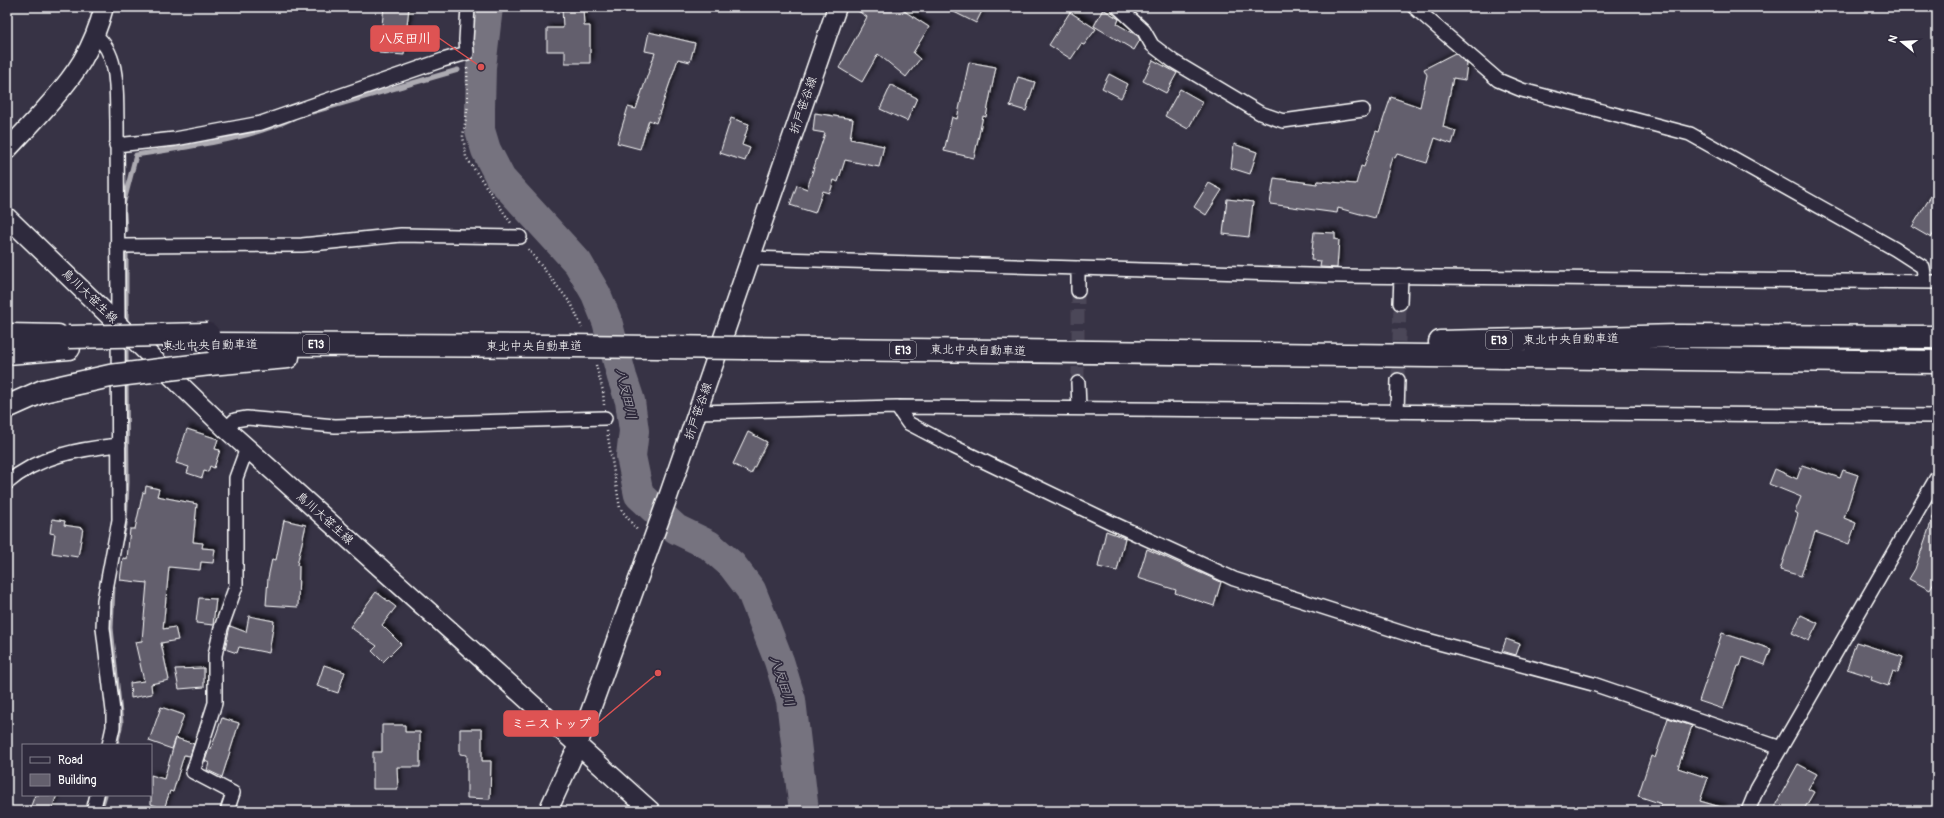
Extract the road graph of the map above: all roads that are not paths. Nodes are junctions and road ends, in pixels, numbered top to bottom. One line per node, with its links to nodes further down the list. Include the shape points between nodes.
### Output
1 (104, 7): 6 (street)
2 (468, 7): 8 (street, via 467,54 442,60 261,124 175,139)
3 (837, 7): 13 (street, 折戸笹谷線)
4 (1118, 7): 7 (street, via 1144,31 1152,46 1260,113 1283,121)
5 (1414, 7): 16 (street, via 1498,80 1522,90 1690,134 1895,249 1923,267)
6 (95, 35): 8 (street, via 109,52 114,67); 9 (street, via 70,78)
7 (1363, 110)
8 (116, 145): 12 (street)
9 (7, 150)
10 (7, 217): 19 (street, 鳥川大笹生線)
11 (520, 237): 12 (street, via 401,235 302,245)
12 (117, 246): 19 (street)
13 (750, 258): 14 (street); 34 (street, 折戸笹谷線)
14 (1078, 268): 15 (street); 17 (street)
15 (1401, 276): 16 (street); 18 (street)
16 (1931, 282)
17 (1078, 291)
18 (1400, 303)
19 (118, 322): 37 (street, 鳥川大笹生線); 38 (street)
20 (7, 336): 22 (highway)
21 (1937, 337): 25 (highway, 東北中央自動車道 / E13, via 1669,336)
22 (69, 342): 24 (highway, 東北中央自動車道); 26 (highway, 東北中央自動車道)
23 (424, 345): 24 (highway); 24 (highway, via 338,336); 25 (highway, 東北中央自動車道 / E13, bridge, via 577,340 745,348)
24 (209, 347): 30 (highway, bridge, via 110,376 43,391)
25 (1061, 351): 27 (highway, 東北中央自動車道 / E13)
26 (7, 353)
27 (1937, 362)
28 (1398, 380): 33 (street)
29 (1078, 383): 32 (street)
30 (7, 407)
31 (897, 407): 32 (street); 34 (street); 44 (street, via 908,423 954,447 1234,579 1416,638 1593,684)
32 (1079, 408): 33 (street)
33 (1397, 411): 35 (street)
34 (697, 412): 43 (street, 折戸笹谷線)
35 (1937, 416)
36 (605, 418): 37 (street, via 335,426 247,418 235,420)
37 (226, 429): 39 (street, 鳥川大笹生線)
38 (119, 444): 41 (street, via 88,448 45,460 27,468); 42 (street, via 119,520 104,600 103,628 113,711)
39 (247, 448): 43 (street, 鳥川大笹生線); 47 (street, via 236,478 236,586 215,654 216,703 193,772 233,793)
40 (1937, 477): 44 (street)
41 (7, 483)
42 (109, 744)
43 (578, 745): 48 (street, 折戸笹谷線); 49 (street, 鳥川大笹生線)
44 (1781, 748): 50 (street, via 1757,789)
45 (97, 796): 46 (street)
46 (93, 811)
47 (227, 811)
48 (548, 811)
49 (651, 811)
50 (1748, 811)

